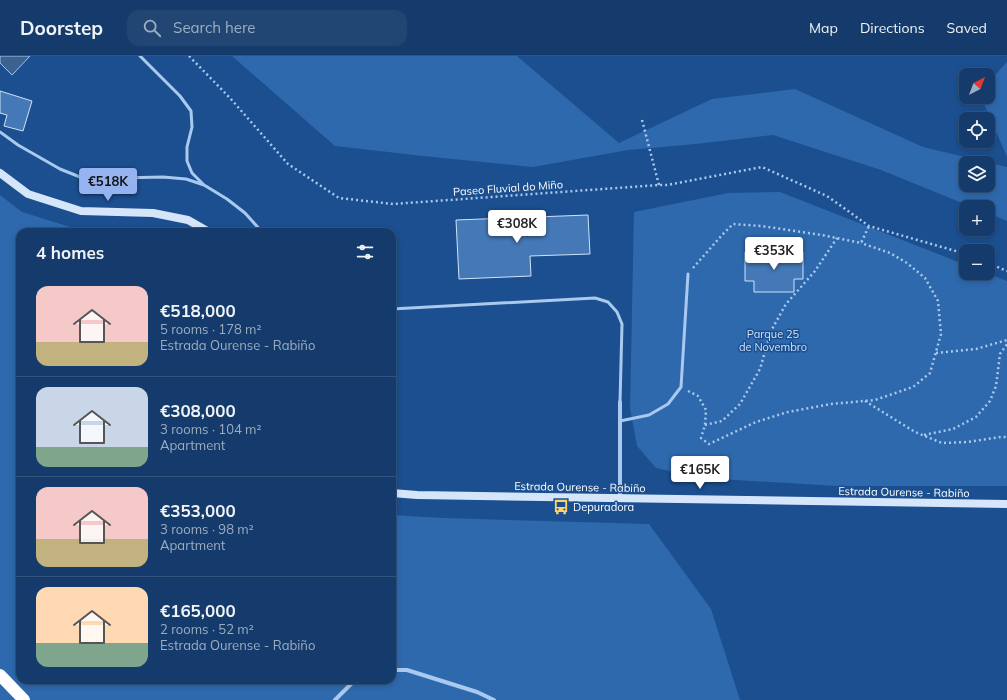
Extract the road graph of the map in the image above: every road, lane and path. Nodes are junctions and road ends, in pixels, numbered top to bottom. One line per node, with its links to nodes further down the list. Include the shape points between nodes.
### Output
1 (140, 56): 6 (lane, via 180,96 191,111 192,127 187,147 187,162 192,173)
2 (189, 56): 7 (path, Paseo Fluvial do Miño, via 288,164 338,198 393,204)
3 (642, 120): 7 (path)
4 (0, 132): 6 (lane, via 60,169 90,181 163,177)
5 (0, 173): 9 (main road, via 28,194 81,211 153,213 188,220)
6 (204, 185): 10 (lane, via 245,212)
7 (659, 185): 8 (path, Paseo Fluvial do Miño, via 762,167 827,196)
8 (869, 226): 12 (path); 13 (path, Paseo Fluvial do Miño)
9 (202, 228)
10 (259, 228)
11 (837, 238): 12 (path); 16 (path, via 733,224); 25 (path, via 815,271 786,304 772,332 760,368 740,404 722,421)
12 (861, 243): 20 (path, via 907,262 926,278 938,301 941,334)
13 (959, 252)
14 (995, 266): 15 (path)
15 (1007, 271)
16 (688, 274): 21 (lane)
17 (396, 309): 23 (lane, via 595,298 608,302 622,324)
18 (1007, 340): 20 (path, via 976,349)
19 (1007, 344): 26 (path, via 1000,354 996,386 990,401 976,417 953,429)
20 (936, 353): 22 (path, via 930,373 913,387 875,400)
21 (681, 387): 24 (lane, via 668,404 649,415); 25 (path, via 698,396 706,410)
22 (864, 401): 25 (path, via 788,412 756,422 709,444 701,438); 26 (path)
23 (620, 402): 24 (street)
24 (620, 420): 29 (street)
25 (705, 425)
26 (924, 435): 27 (path, via 942,443)
27 (1007, 437)
28 (396, 493): 29 (main road, Estrada Ourense - Rabiño)
29 (620, 498): 30 (main road, Estrada Ourense - Rabiño)
30 (1007, 504)
31 (396, 670): 36 (street, via 414,672)
32 (0, 675): 34 (highway)
33 (351, 684): 35 (street)
34 (24, 700)
35 (335, 700)
36 (494, 700)

